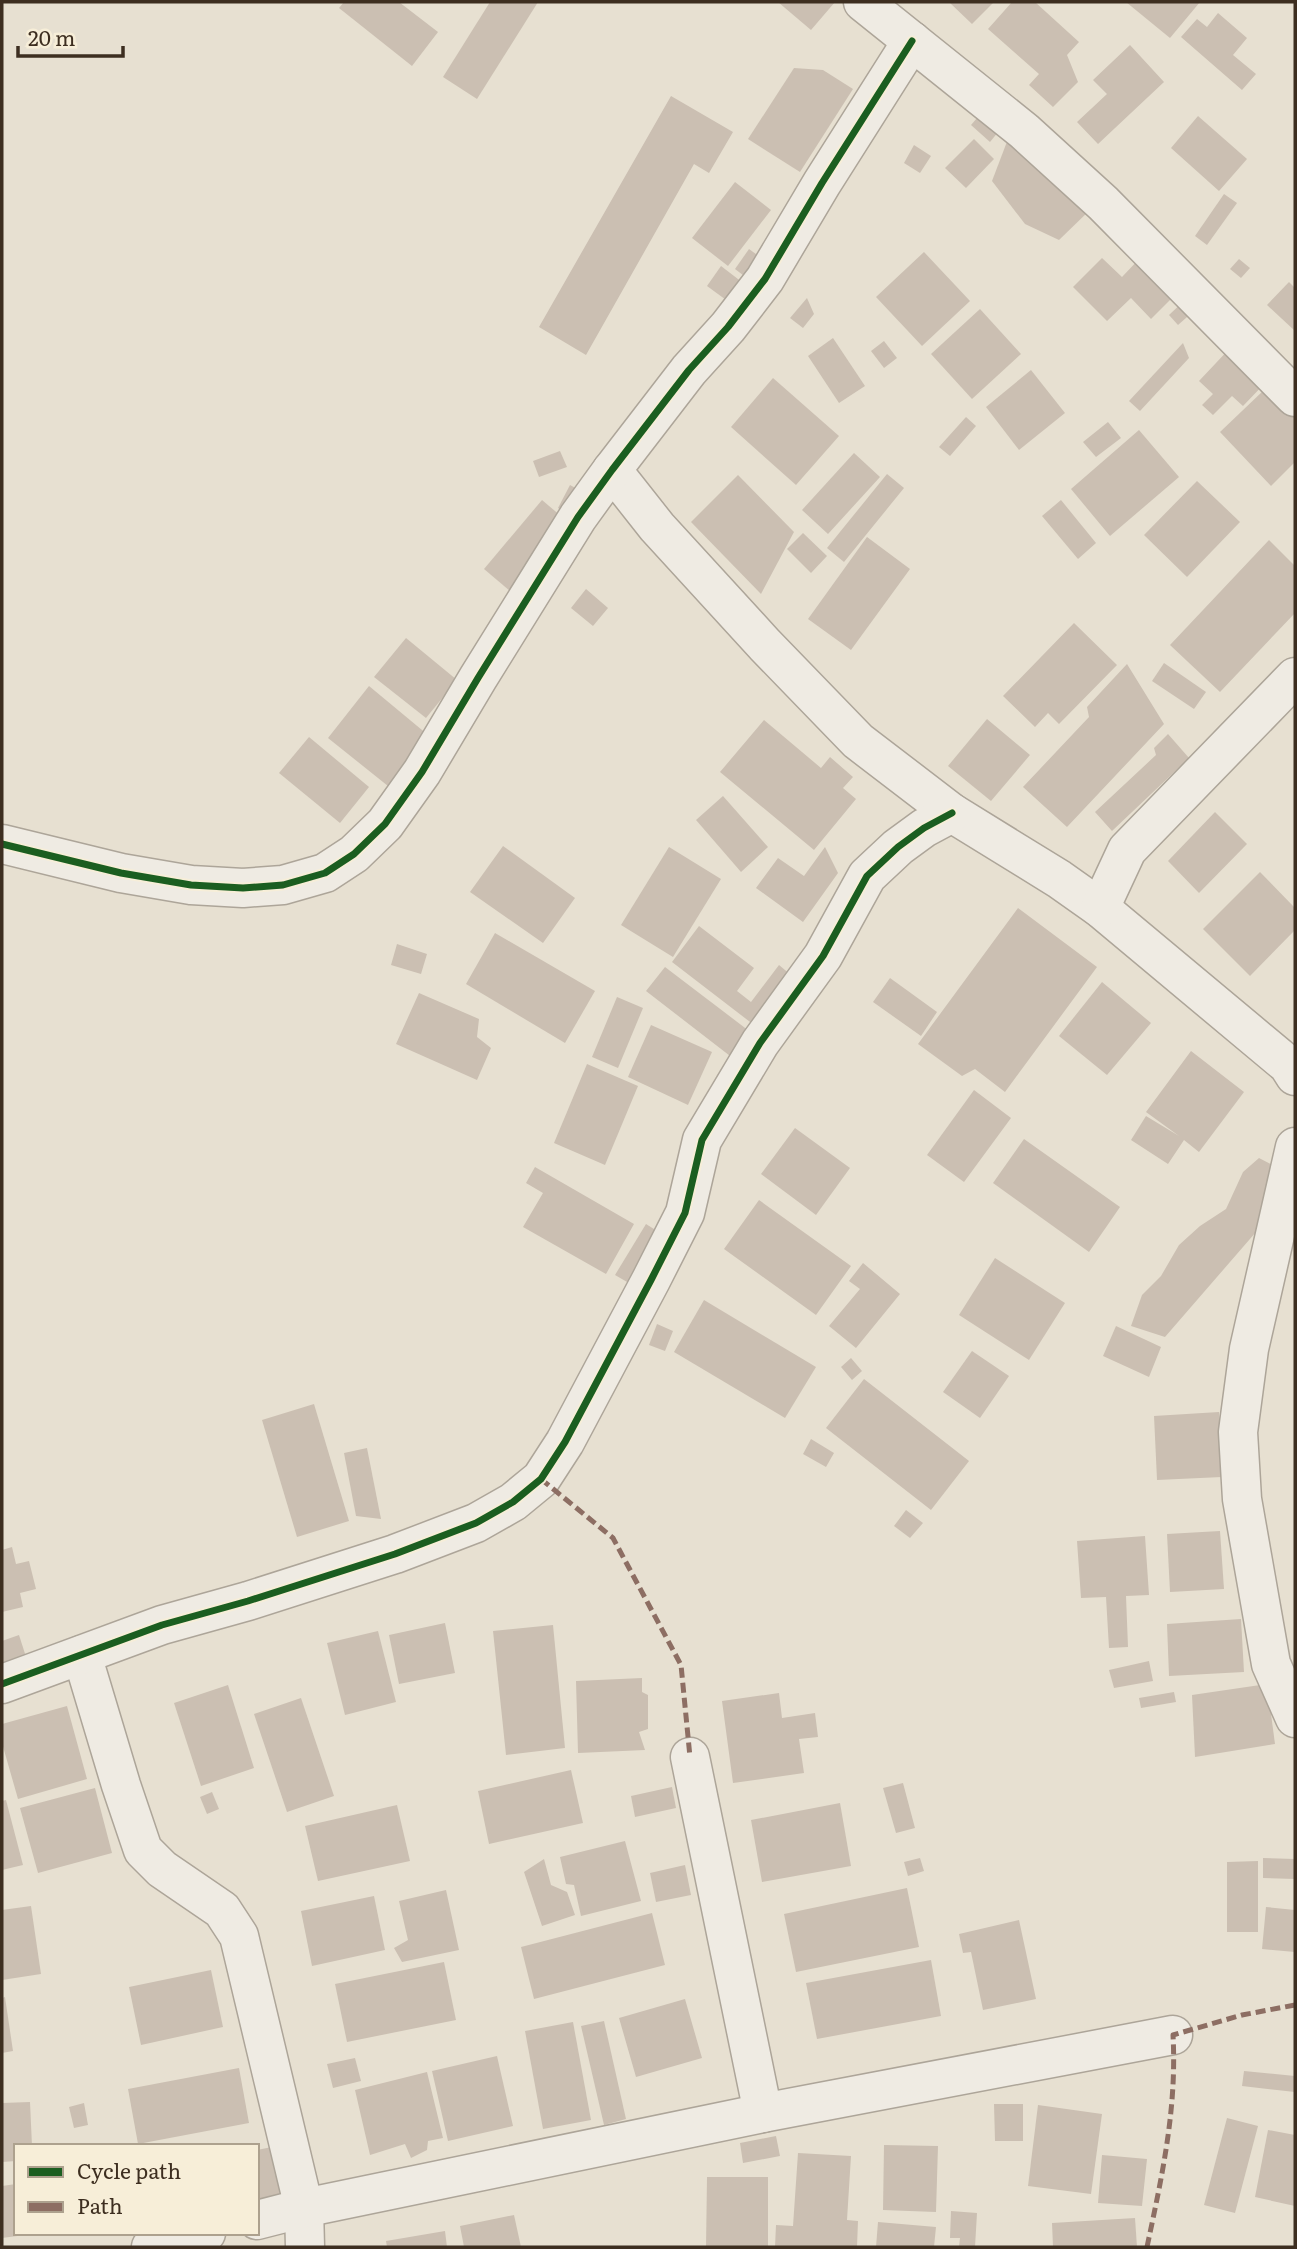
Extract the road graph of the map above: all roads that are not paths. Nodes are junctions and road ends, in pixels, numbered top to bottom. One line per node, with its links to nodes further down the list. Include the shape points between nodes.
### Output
1 (863, 2): 2 (street)
2 (912, 41): 3 (street, via 1024,131 1103,203); 4 (street, via 765,279)
3 (1295, 397)
4 (612, 470): 6 (street, via 657,527 858,741); 7 (street, via 385,824 355,854 325,873 283,885 191,885)
5 (1295, 677): 8 (street)
6 (952, 813): 9 (street); 13 (street, via 898,847 867,876 824,956 760,1043 702,1140 685,1213 541,1479 513,1502 465,1528)
7 (2, 844)
8 (1127, 850): 9 (street); 10 (street)
9 (1059, 879): 10 (street)
10 (1101, 908): 11 (street, via 1288,1065)
11 (1295, 1076)
12 (1295, 1147): 15 (street, via 1250,1349 1238,1432 1242,1499 1271,1664)
13 (82, 1655): 14 (street); 19 (street, via 143,1850 162,1869 222,1910 239,1936)
14 (2, 1684)
15 (1295, 1718)
16 (690, 1757): 18 (street)
17 (1173, 2035): 18 (street)
18 (763, 2113): 19 (street)
19 (304, 2208): 20 (street); 23 (street)
20 (259, 2219)
21 (198, 2235): 22 (street)
22 (151, 2247)
23 (305, 2247)

